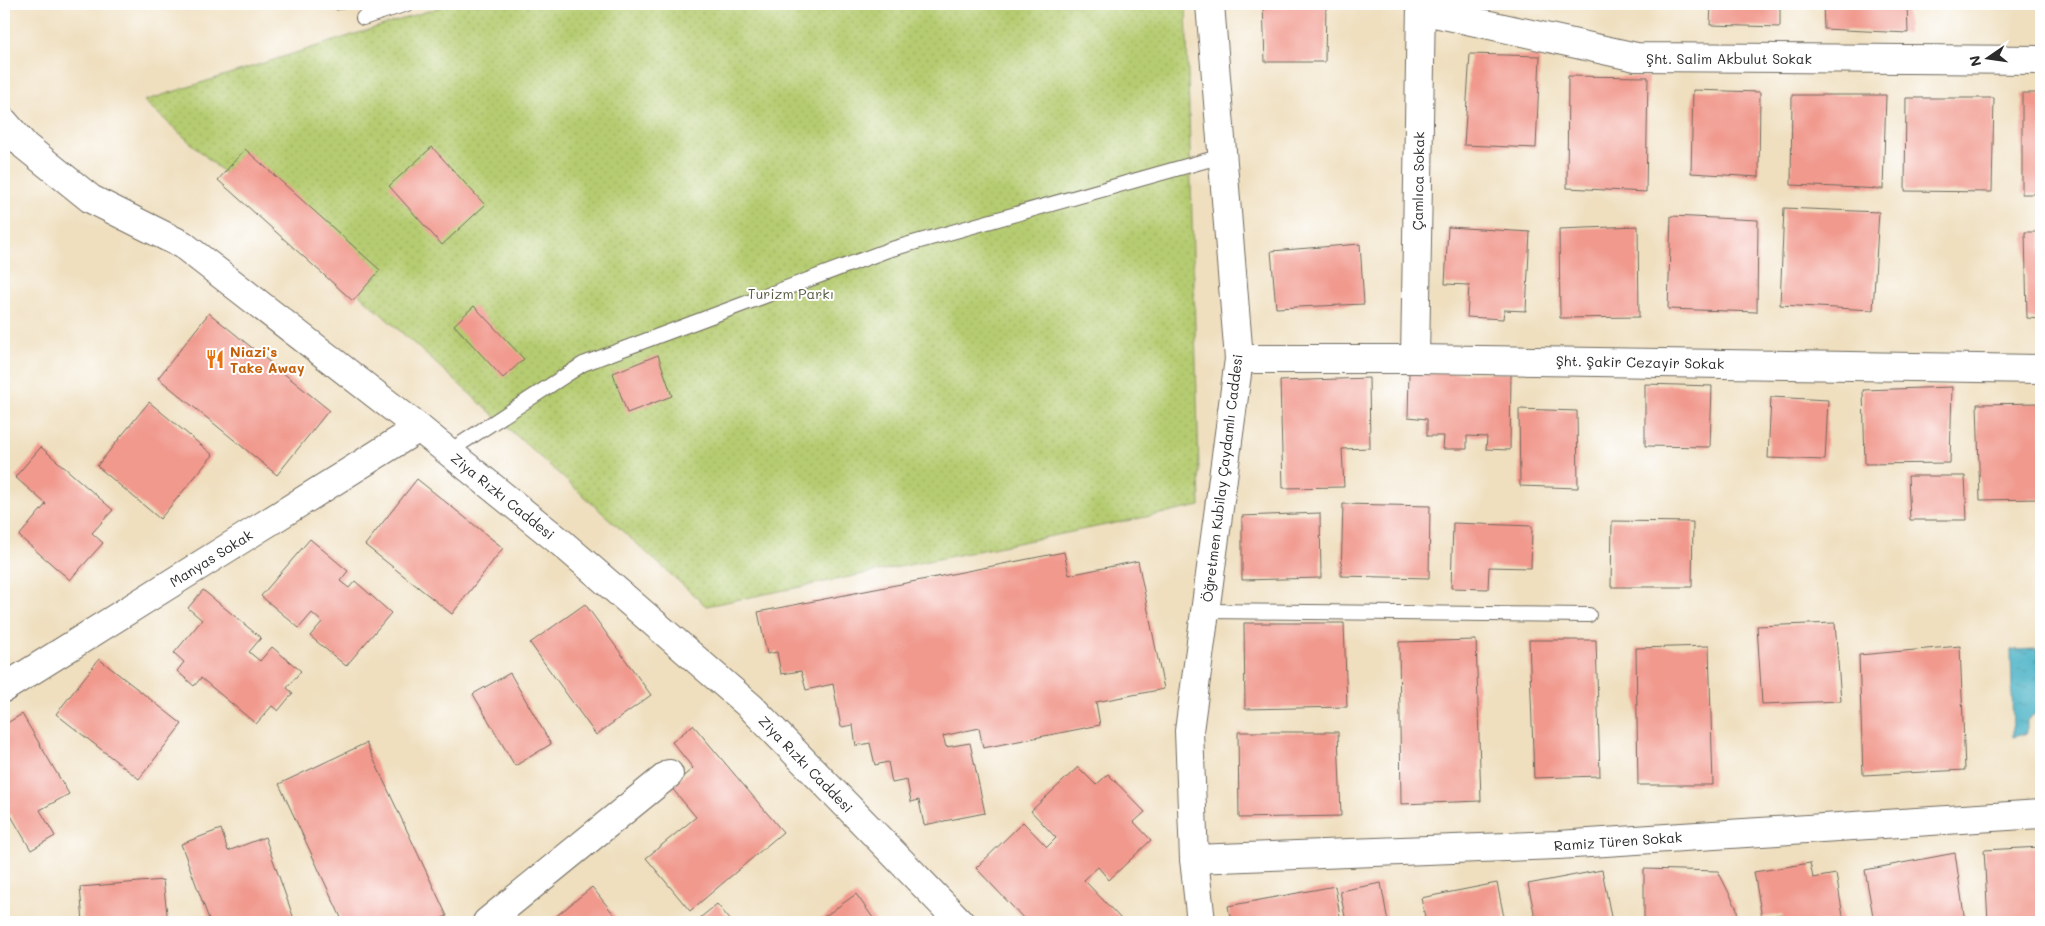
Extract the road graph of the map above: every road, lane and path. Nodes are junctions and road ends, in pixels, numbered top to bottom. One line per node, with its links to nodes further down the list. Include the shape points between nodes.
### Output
1 (407, 4): 4 (lane)
2 (1210, 4): 7 (street, Öğretmen Kubilay Çaydamlı Caddesi)
3 (1421, 7): 5 (street, Şht. Salim Akbulut Sokak, via 1636,57); 9 (street, Çamlıca Sokak)
4 (363, 18)
5 (2041, 60)
6 (4, 122): 11 (street, Ziya Rızkı Caddesi, via 25,146 91,199 183,245)
7 (1222, 156): 8 (street, Öğretmen Kubilay Çaydamlı Caddesi); 12 (lane, via 888,250 583,364)
8 (1239, 359): 9 (street, Şht. Şakir Cezayir Sokak); 13 (street, Öğretmen Kubilay Çaydamlı Caddesi)
9 (1414, 359): 10 (street, Şht. Şakir Cezayir Sokak)
10 (2041, 368)
11 (419, 428): 12 (street, Ziya Rızkı Caddesi); 15 (street, Manyas Sokak)
12 (448, 452): 20 (street, Ziya Rızkı Caddesi, via 564,545 751,707)
13 (1205, 611): 14 (lane); 18 (street, Öğretmen Kubilay Çaydamlı Caddesi, via 1189,731)
14 (1589, 615)
15 (4, 688)
16 (669, 774): 19 (street)
17 (2041, 814): 18 (street, Ramiz Türen Sokak, via 1558,845)
18 (1194, 859): 21 (street, Öğretmen Kubilay Çaydamlı Caddesi)
19 (487, 922)
20 (960, 922)
21 (1201, 922)

